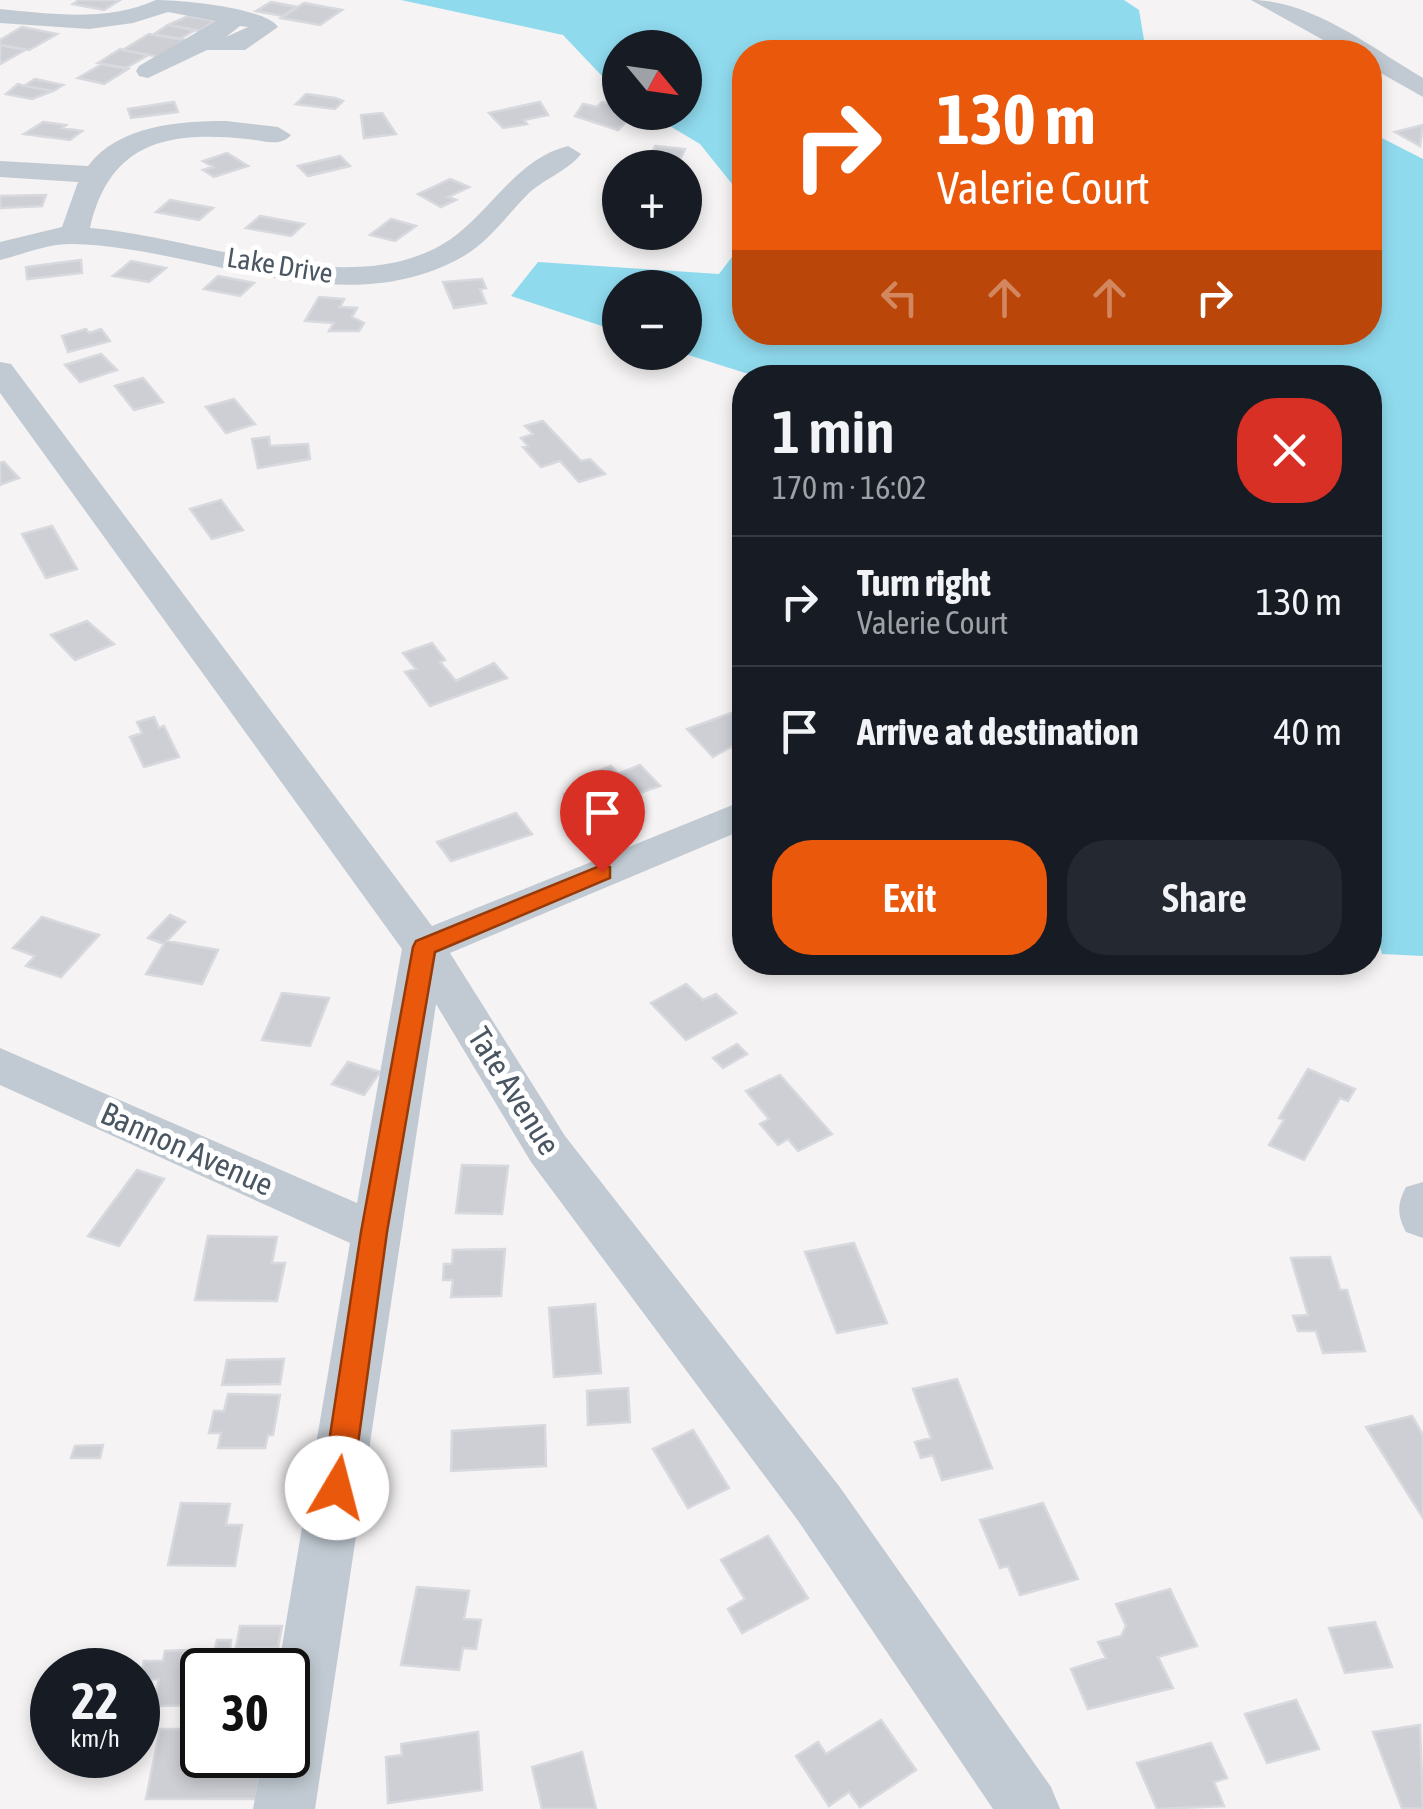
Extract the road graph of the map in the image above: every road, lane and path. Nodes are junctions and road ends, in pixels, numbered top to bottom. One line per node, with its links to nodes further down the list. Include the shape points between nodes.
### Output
1 (1264, 0): 4 (street)
2 (171, 2): 3 (street, via 128,18 70,23); 6 (street, via 266,26 232,46 202,42)
3 (0, 16)
4 (1340, 40)
5 (1382, 64): 7 (street)
6 (148, 71)
7 (1423, 90)
8 (278, 135): 11 (street, via 234,129 164,133 126,147)
9 (568, 154): 12 (street, Lake Drive, via 514,193 481,234 402,269 338,276)
10 (0, 169): 11 (street)
11 (97, 175): 12 (street)
12 (74, 234): 13 (street)
13 (0, 250)
14 (0, 372): 16 (street, Tate Avenue)
15 (732, 818): 16 (street)
16 (424, 947): 20 (street); 22 (street, Tate Avenue, via 548,1148 819,1504)
17 (0, 1065): 20 (street, Bannon Avenue)
18 (1423, 1201): 19 (street)
19 (1423, 1218)
20 (374, 1232): 21 (street)
21 (284, 1809)
22 (1029, 1809)

